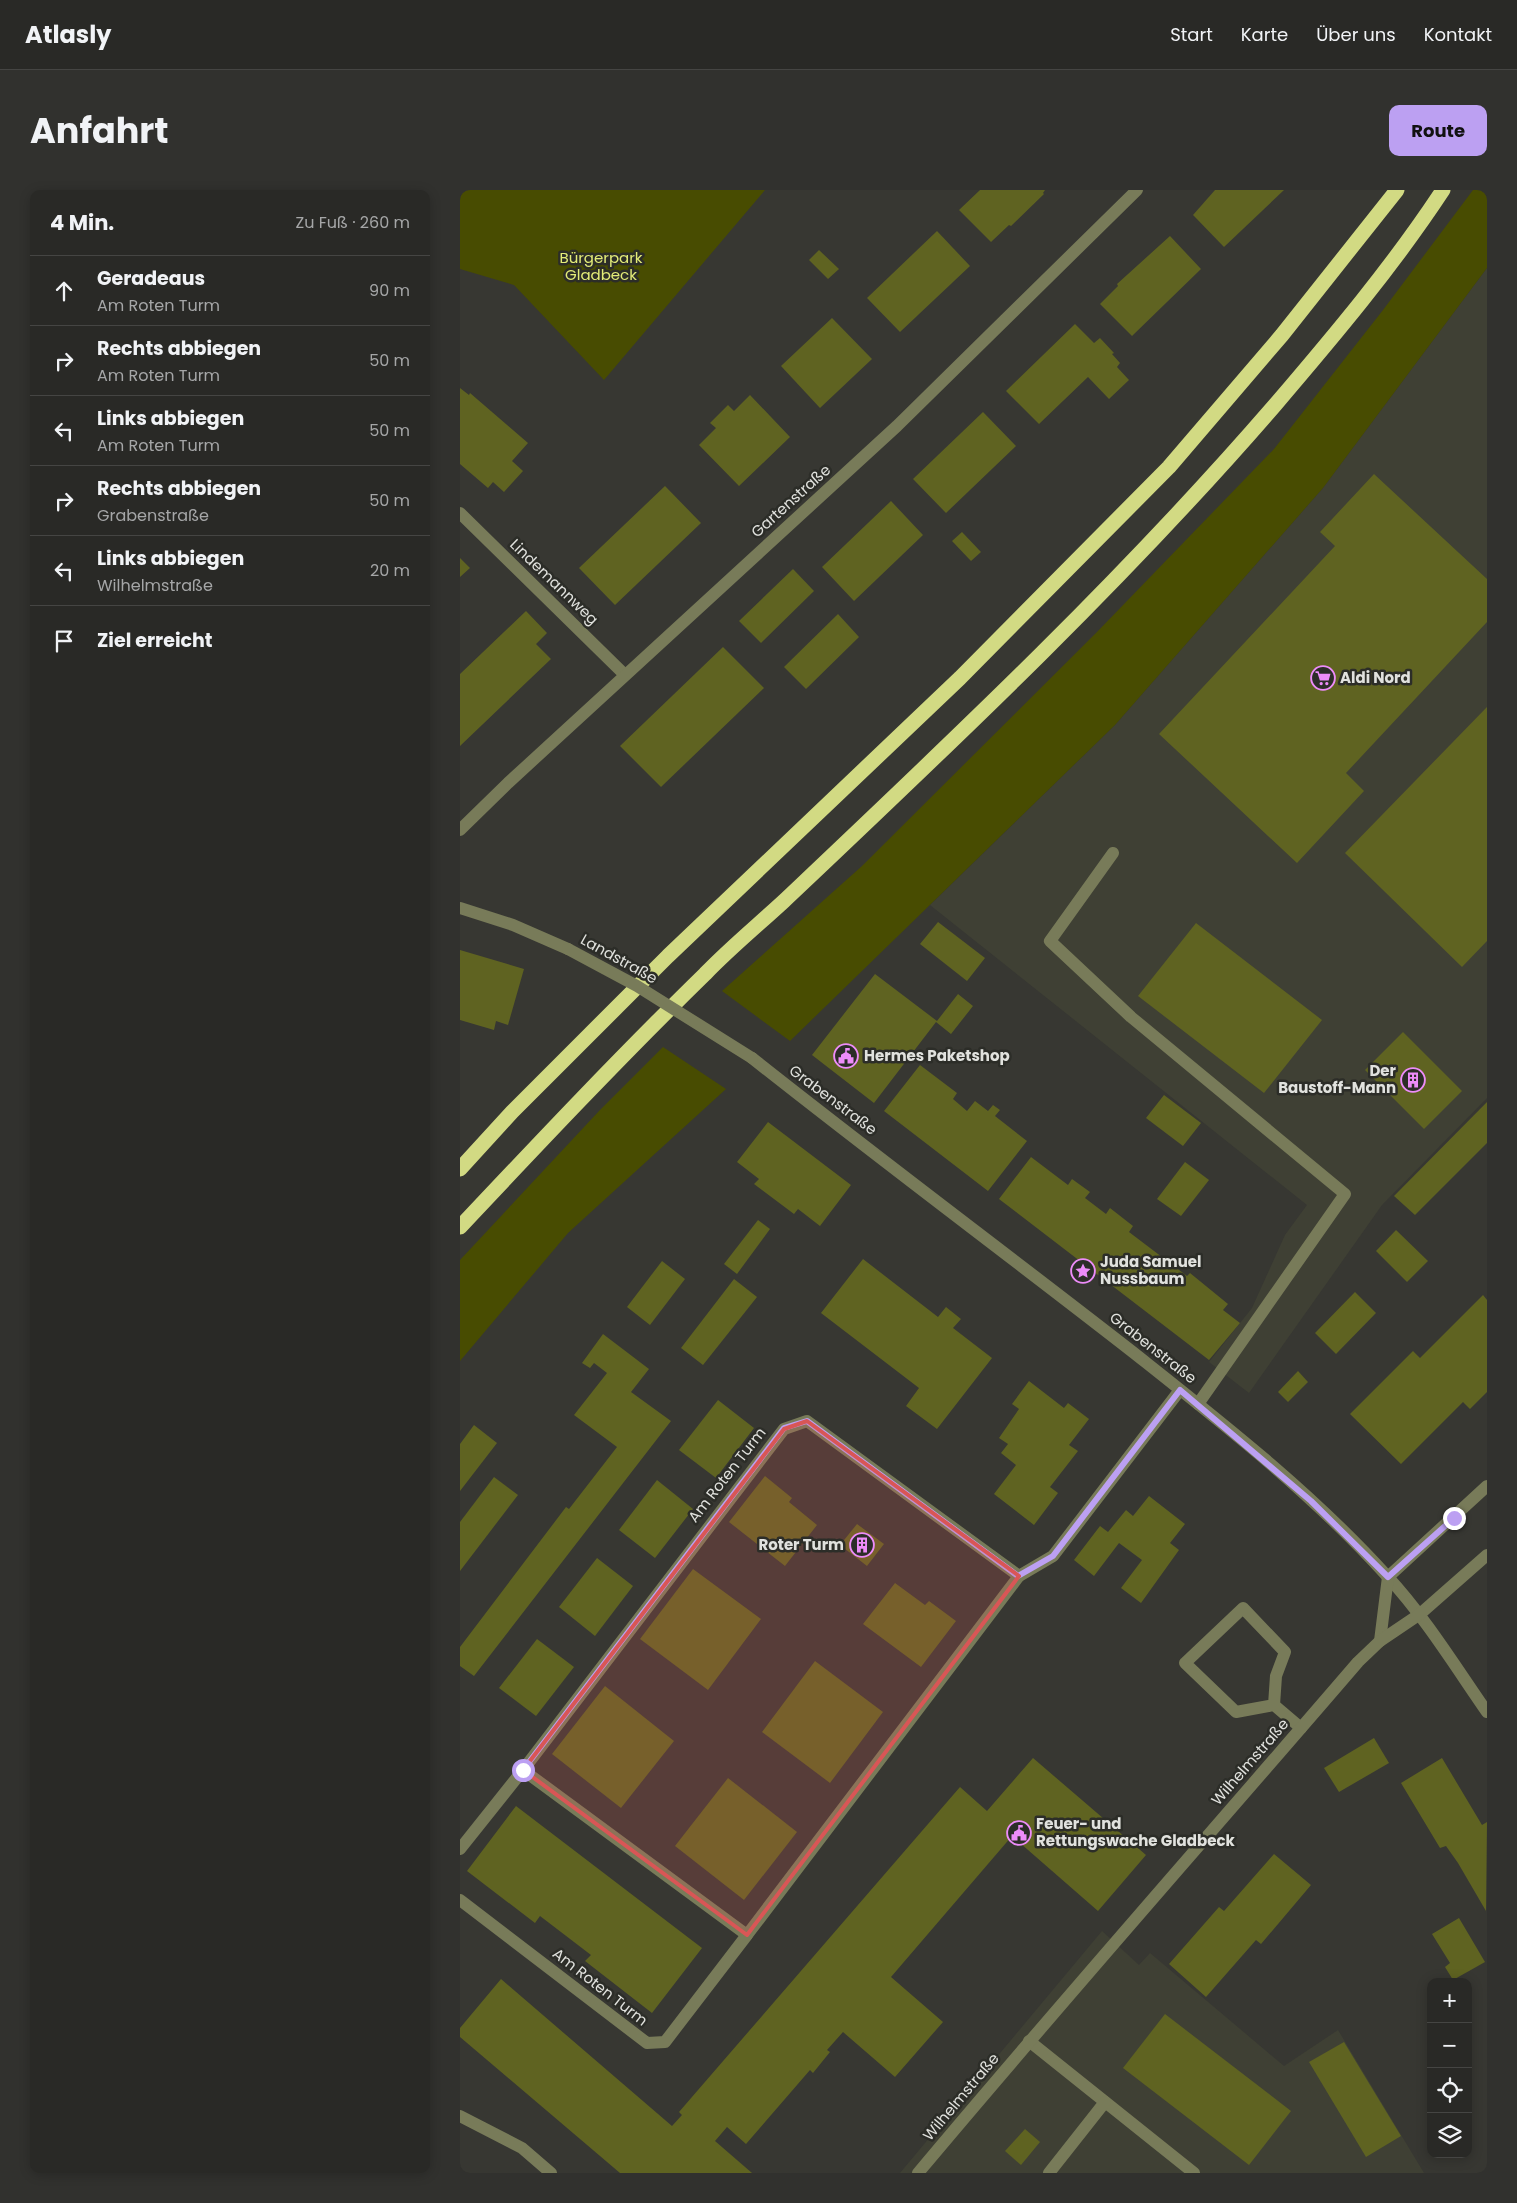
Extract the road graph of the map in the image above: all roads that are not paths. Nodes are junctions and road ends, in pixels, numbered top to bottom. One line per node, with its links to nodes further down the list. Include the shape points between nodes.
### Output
1 (1137, 190): 5 (street, Gartenstraße, via 897,426)
2 (1397, 190): 10 (highway, via 1282,335 1169,467 960,678 668,956 512,1112)
3 (1444, 190): 11 (highway, via 1341,328 1150,543 1032,663 705,973)
4 (460, 513): 5 (street, Lindemannweg)
5 (625, 675): 6 (street, Gartenstraße)
6 (460, 830)
7 (1113, 852): 13 (street, via 1050,941 1131,1017 1345,1194)
8 (460, 908): 9 (street, Landstraße, bridge, via 513,925 568,949 637,986)
9 (752, 1058): 12 (street, Grabenstraße)
10 (460, 1169)
11 (460, 1227)
12 (1180, 1390): 13 (street, Grabenstraße); 16 (street, Am Roten Turm, via 1053,1556)
13 (1198, 1404): 17 (street, Grabenstraße, via 1311,1501)
14 (1487, 1486): 17 (street)
15 (1487, 1554): 18 (street, Wilhelmstraße)
16 (1018, 1576): 23 (street, Am Roten Turm, via 807,1421 784,1428); 26 (street, Am Roten Turm)
17 (1388, 1577): 18 (street, Grabenstraße); 19 (street)
18 (1420, 1614): 19 (street, Wilhelmstraße); 21 (street, Grabenstraße)
19 (1380, 1642): 22 (street, Wilhelmstraße, via 1358,1662)
20 (1274, 1705): 20 (street, via 1276,1676 1285,1652 1243,1608 1185,1663 1236,1712); 22 (street)
21 (1487, 1712)
22 (1301, 1728): 27 (street, Wilhelmstraße)
23 (523, 1770): 24 (street, Am Roten Turm); 26 (street)
24 (460, 1850)
25 (460, 1900): 26 (street, Am Roten Turm, via 646,2043 665,2042)
26 (747, 1935)
27 (1029, 2041): 28 (street); 31 (street, Wilhelmstraße)
28 (1105, 2102): 32 (street); 33 (street)
29 (460, 2116): 30 (street, via 522,2148)
30 (550, 2173)
31 (918, 2173)
32 (1049, 2173)
33 (1194, 2173)

